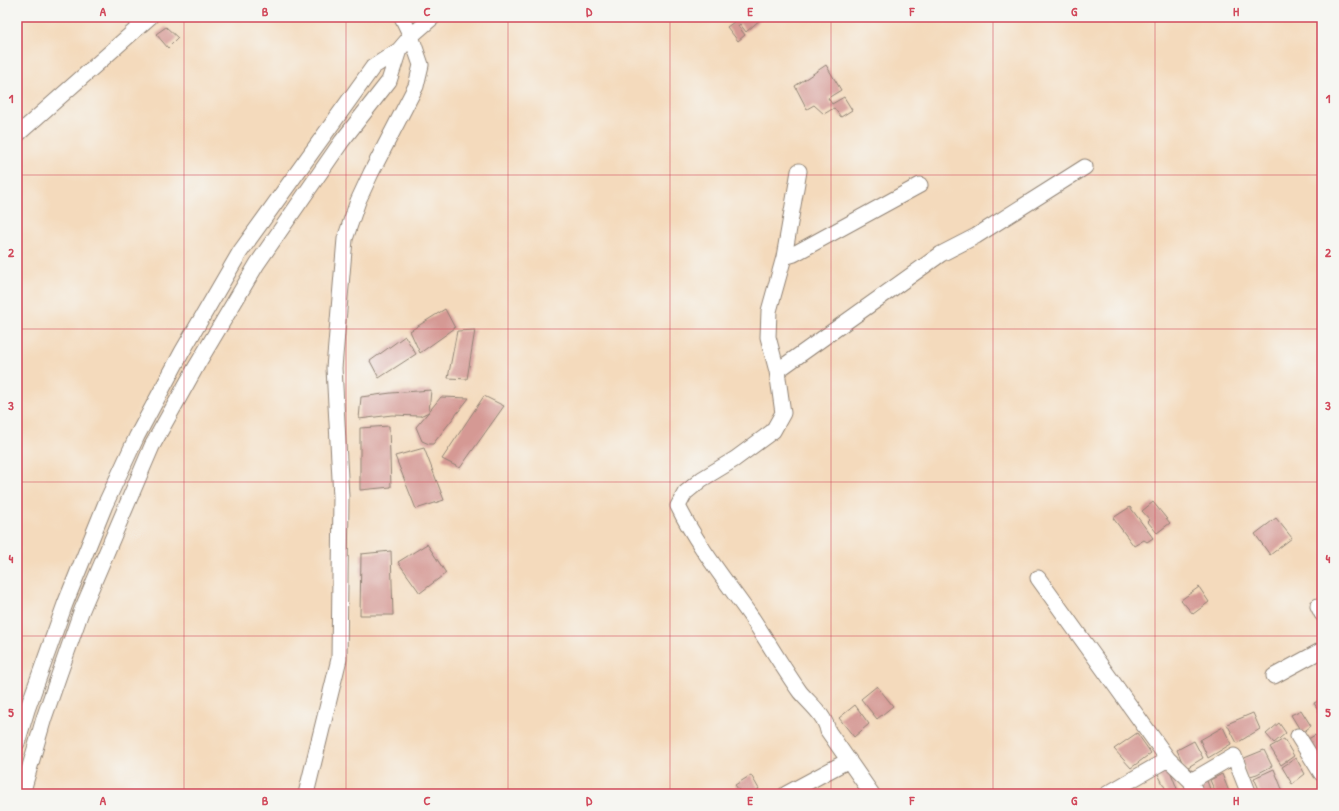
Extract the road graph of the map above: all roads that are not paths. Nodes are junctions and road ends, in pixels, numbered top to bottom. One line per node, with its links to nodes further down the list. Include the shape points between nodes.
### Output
1 (150, 17): 6 (street)
2 (402, 17): 4 (street)
3 (433, 17): 4 (street)
4 (411, 36): 5 (street); 22 (street, via 420,65 416,86 361,194 345,239 334,368 341,498 338,659)
5 (399, 50): 16 (street, via 373,67 336,118 240,252 182,352 137,436 105,505 65,604 26,710); 21 (street, via 389,81 342,141 257,264 152,446 81,612 44,718)
6 (17, 135)
7 (1085, 166): 11 (street, via 976,236 941,254)
8 (799, 171): 10 (street)
9 (920, 185): 10 (street, via 794,254)
10 (784, 257): 11 (street, via 769,311 768,337)
11 (776, 371): 18 (street, via 783,413 774,431 702,479 685,493 678,506 687,526 722,578 801,692 827,723 828,731)
12 (1038, 578): 17 (street)
13 (1322, 650): 14 (street)
14 (1274, 676)
15 (1298, 736): 19 (street)
16 (17, 743)
17 (1168, 759): 20 (street); 25 (street)
18 (849, 760): 23 (street); 24 (street)
19 (1322, 772)
20 (1193, 787): 26 (street, via 1234,756)
21 (22, 794)
22 (306, 794)
23 (786, 794)
24 (872, 794)
25 (1107, 794)
26 (1249, 794)

